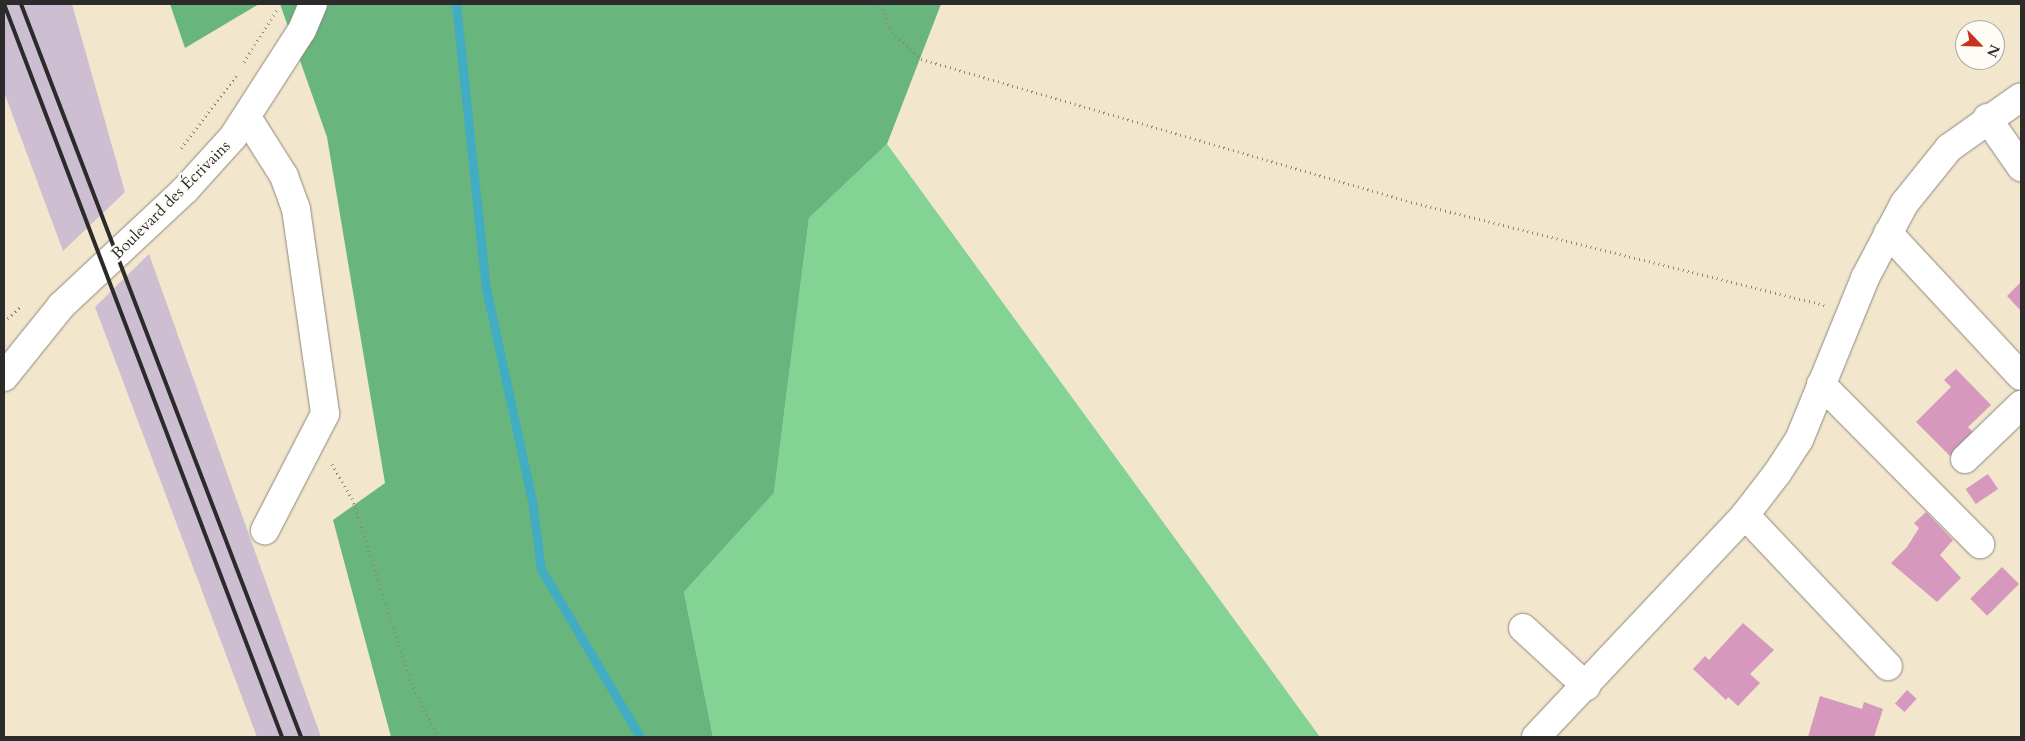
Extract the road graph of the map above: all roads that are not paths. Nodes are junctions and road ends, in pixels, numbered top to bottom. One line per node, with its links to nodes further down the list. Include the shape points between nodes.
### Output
1 (313, 4): 4 (street, Boulevard des Écrivains)
2 (2021, 97): 3 (street)
3 (1987, 118): 5 (street); 6 (street, via 1927,170)
4 (248, 119): 8 (street, Boulevard des Écrivains, via 184,190 61,306); 13 (street, via 284,176 296,209 323,388 324,414)
5 (2021, 167)
6 (1888, 233): 7 (street); 9 (street, via 1851,310)
7 (2021, 376)
8 (4, 377)
9 (1821, 384): 12 (street, via 1799,440); 14 (street)
10 (2021, 405): 11 (street)
11 (1965, 458)
12 (1745, 515): 16 (street); 17 (street)
13 (265, 530)
14 (1980, 544)
15 (1523, 628): 17 (street)
16 (1888, 666)
17 (1586, 686): 18 (street)
18 (1540, 736)

